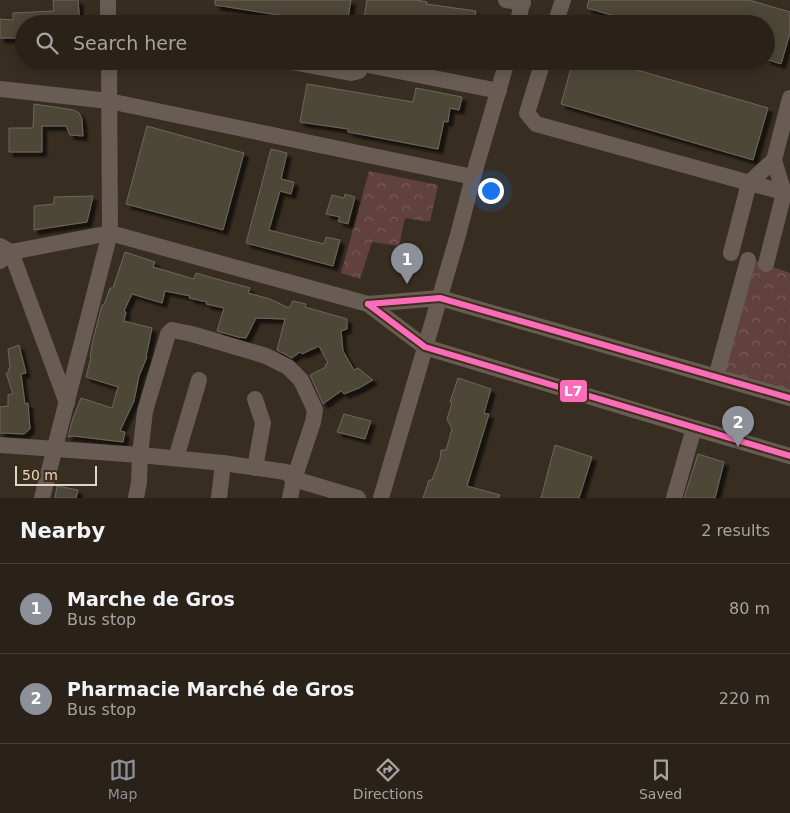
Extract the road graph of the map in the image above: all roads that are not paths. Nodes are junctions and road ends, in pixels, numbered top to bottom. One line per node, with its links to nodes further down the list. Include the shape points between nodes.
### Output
1 (108, 0): 5 (street)
2 (506, 0): 4 (street)
3 (563, 0): 7 (street)
4 (523, 2): 6 (street)
5 (108, 15)
6 (519, 15)
7 (558, 15)
8 (109, 70): 17 (street)
9 (331, 70): 10 (street, via 351,74)
10 (360, 70)
11 (398, 70): 15 (street)
12 (505, 70): 15 (street)
13 (540, 70): 20 (street, via 527,113 536,124)
14 (0, 89): 17 (street)
15 (499, 90): 19 (street)
16 (790, 100): 18 (street)
17 (109, 101): 19 (street); 22 (street)
18 (774, 160): 20 (street); 21 (street)
19 (473, 177): 27 (street)
20 (749, 183): 21 (street); 24 (street)
21 (787, 193): 26 (street)
22 (110, 233): 23 (street); 28 (street); 34 (street)
23 (4, 253): 34 (street)
24 (731, 254)
25 (748, 260): 30 (street)
26 (766, 264)
27 (440, 298): 28 (street); 29 (street); 30 (street)
28 (368, 304): 29 (street)
29 (425, 347): 35 (street); 49 (street)
30 (716, 377): 32 (street)
31 (199, 380): 40 (street)
32 (790, 398)
33 (254, 399): 42 (street, via 264,423)
34 (67, 403): 37 (street)
35 (694, 428): 39 (street); 50 (street)
36 (0, 445): 37 (street)
37 (54, 450): 38 (street); 44 (street)
38 (140, 454): 40 (street); 43 (street, via 145,411 163,347 172,330 179,331 266,356 288,367 301,380 315,410 314,422); 45 (street, via 140,482)
39 (790, 456)
40 (176, 458): 41 (street)
41 (222, 463): 42 (street); 46 (street)
42 (255, 468): 43 (street, via 286,472)
43 (294, 479): 47 (street); 48 (street)
44 (42, 498)
45 (136, 498)
46 (219, 498)
47 (290, 498)
48 (358, 498)
49 (381, 498)
50 (674, 498)

